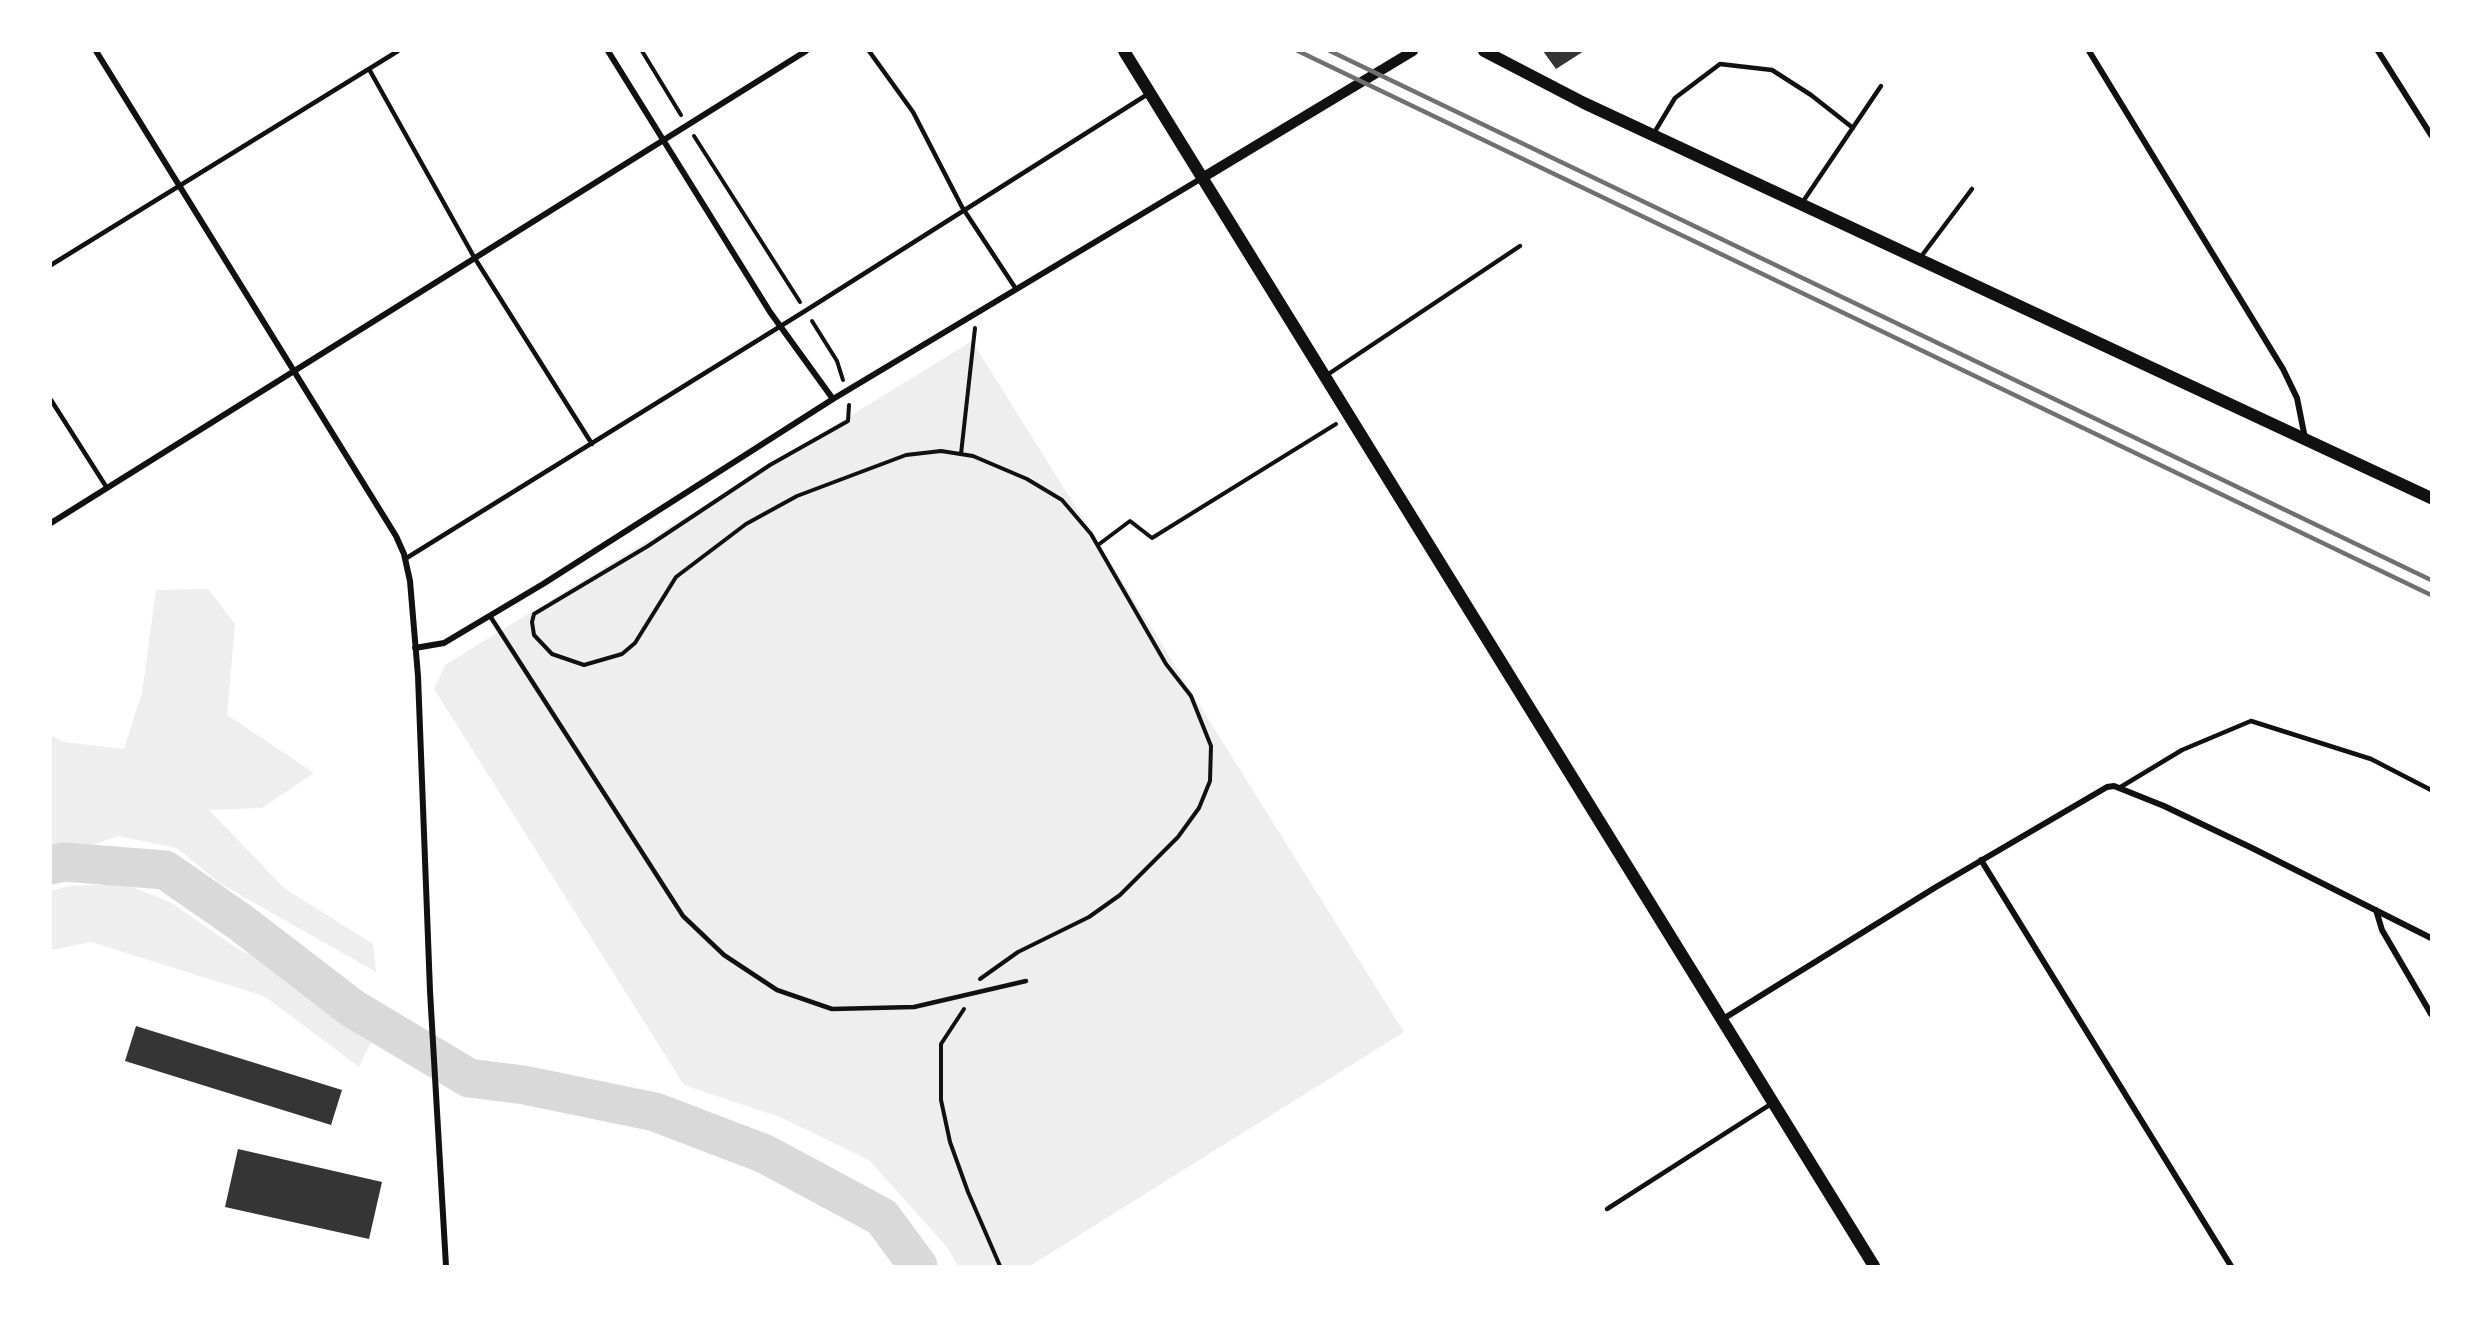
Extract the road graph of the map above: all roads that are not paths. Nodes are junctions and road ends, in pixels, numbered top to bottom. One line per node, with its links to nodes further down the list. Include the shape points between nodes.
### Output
1 (96, 51): 19 (street)
2 (398, 51): 11 (lane)
3 (608, 51): 17 (street)
4 (806, 51): 17 (street)
5 (869, 51): 22 (lane, via 913,112)
6 (1124, 51): 13 (main road)
7 (1413, 51): 18 (street)
8 (1484, 51): 15 (main road)
9 (2089, 51): 33 (street, via 2280,363 2297,398)
10 (2379, 51): 16 (street)
11 (369, 69): 19 (lane); 24 (lane)
12 (1881, 86): 14 (lane)
13 (1149, 93): 18 (main road); 22 (lane)
14 (1853, 128): 15 (lane, via 1772,70 1720,64 1675,98); 21 (lane)
15 (1653, 134): 21 (main road)
16 (2431, 135)
17 (663, 139): 24 (street); 28 (street)
18 (1202, 178): 27 (street); 30 (main road)
19 (180, 187): 26 (lane); 29 (street)
20 (1972, 189): 25 (lane)
21 (1802, 203): 25 (main road)
22 (964, 210): 27 (lane); 28 (lane)
23 (1520, 246): 30 (lane)
24 (474, 257): 29 (street); 34 (lane)
25 (1920, 258): 33 (main road)
26 (51, 266)
27 (1016, 289): 31 (street)
28 (780, 327): 31 (street); 34 (lane)
29 (293, 371): 35 (street); 38 (street, via 396,536)
30 (1325, 376): 48 (main road)
31 (833, 399): 39 (street)
32 (51, 400): 35 (lane)
33 (2305, 438): 36 (main road)
34 (592, 444): 38 (lane)
35 (107, 488): 37 (street)
36 (2431, 498)
37 (51, 524)
38 (405, 559): 40 (street)
39 (490, 616): 40 (street, via 444,643); 46 (lane, via 683,916 724,955 777,990 832,1009 914,1007)
40 (416, 648): 51 (street, via 430,991)
41 (2119, 788): 42 (lane, via 2182,750 2251,721 2372,759); 43 (street, via 2107,787); 44 (street)
42 (2431, 790)
43 (1981, 860): 48 (street); 53 (street)
44 (2376, 910): 45 (street); 47 (street, via 2382,930)
45 (2431, 938)
46 (1026, 981)
47 (2431, 1014)
48 (1723, 1019): 49 (main road)
49 (1774, 1103): 50 (lane); 52 (main road)
50 (1607, 1209)
51 (447, 1266)
52 (1874, 1266)
53 (2231, 1266)

